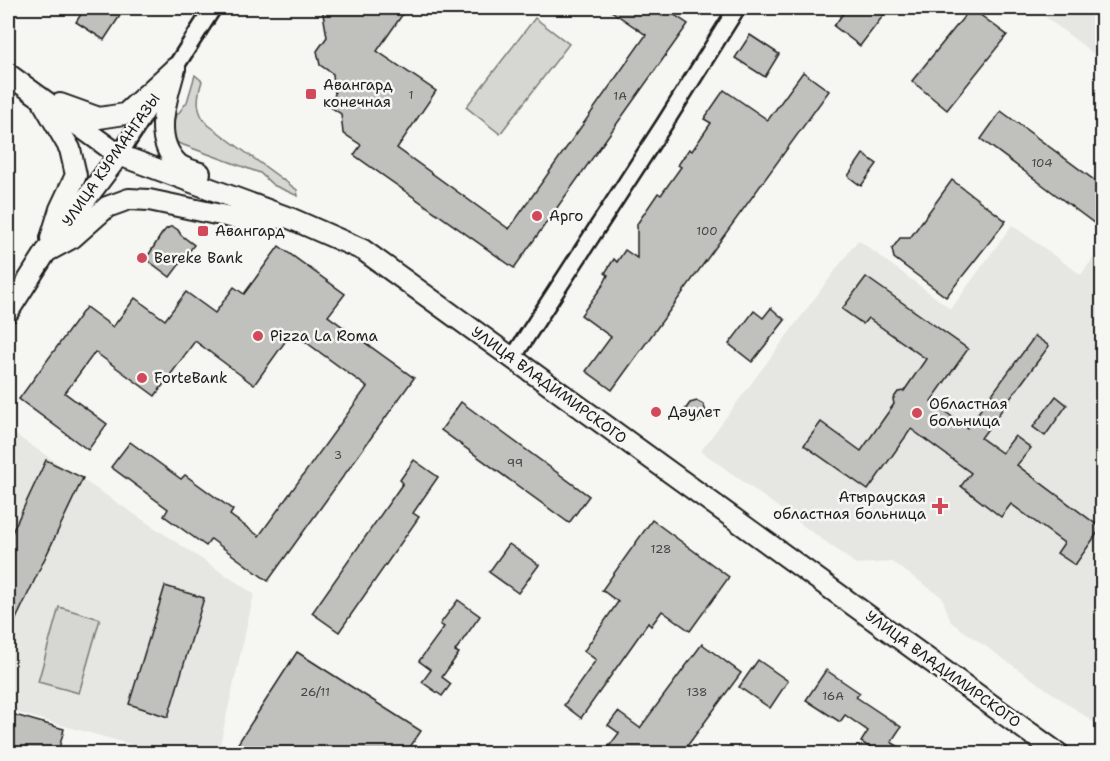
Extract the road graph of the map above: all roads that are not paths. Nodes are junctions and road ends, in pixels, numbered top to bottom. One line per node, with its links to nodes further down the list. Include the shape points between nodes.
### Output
1 (213, 8): 3 (street, УЛИЦА КУРМАНГАЗЫ)
2 (737, 8): 10 (street)
3 (175, 68): 5 (street, via 125,114 99,118); 6 (street, УЛИЦА КУРМАНГАЗЫ); 7 (street, via 163,116 163,142 179,165 263,199)
4 (8, 74): 5 (street, УЛИЦА ВЛАДИМИРСКОГО)
5 (39, 96): 6 (street, УЛИЦА ВЛАДИМИРСКОГО); 8 (street, via 70,149 76,175)
6 (118, 155): 7 (street, УЛИЦА ВЛАДИМИРСКОГО); 8 (street, УЛИЦА КУРМАНГАЗЫ)
7 (284, 217): 8 (street, via 254,222 129,199 107,207 72,238); 10 (street, УЛИЦА ВЛАДИМИРСКОГО, via 363,250)
8 (46, 252): 9 (street, УЛИЦА КУРМАНГАЗЫ)
9 (8, 312)
10 (512, 359): 11 (street, УЛИЦА ВЛАДИМИРСКОГО)
11 (1059, 753)

